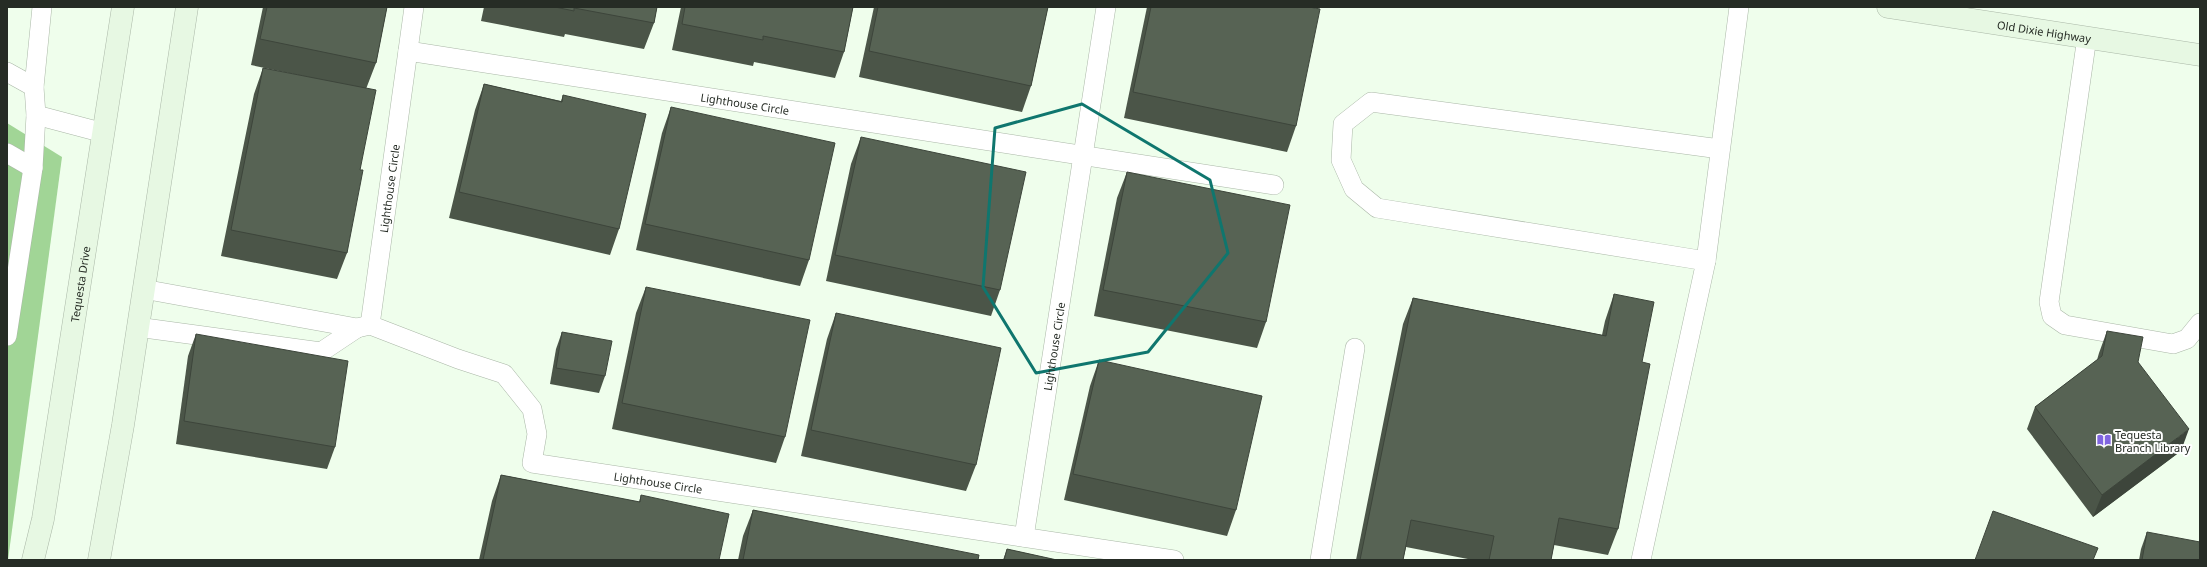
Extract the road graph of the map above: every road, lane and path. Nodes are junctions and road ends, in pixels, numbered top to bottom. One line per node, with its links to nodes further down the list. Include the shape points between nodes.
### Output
1 (42, 7): 12 (lane)
2 (123, 7): 14 (street, Tequesta Drive)
3 (187, 7): 22 (street)
4 (414, 7): 9 (lane, Lighthouse Circle)
5 (1106, 7): 17 (lane, Lighthouse Circle)
6 (1739, 7): 15 (lane)
7 (1888, 7): 8 (street, Old Dixie Highway)
8 (2087, 37): 10 (street, Old Dixie Highway); 23 (lane, via 2049,302 2052,316 2065,326 2172,344 2187,338)
9 (408, 51): 17 (lane, Lighthouse Circle); 25 (lane, Lighthouse Circle)
10 (2200, 55)
11 (7, 72): 12 (lane)
12 (34, 87): 13 (lane)
13 (36, 115): 14 (lane); 18 (lane)
14 (104, 134): 29 (street, Tequesta Drive, via 43,519)
15 (1720, 149): 20 (lane); 20 (lane, via 1370,102 1343,124 1341,160 1354,189 1377,208)
16 (7, 153): 18 (lane)
17 (1083, 154): 19 (lane, Lighthouse Circle); 28 (lane, Lighthouse Circle)
18 (33, 168): 21 (lane)
19 (1274, 185)
20 (1706, 261): 33 (lane)
21 (12, 271): 26 (lane)
22 (143, 289): 24 (street); 25 (lane, Lighthouse Circle)
23 (2200, 323)
24 (137, 327): 25 (lane, via 321,352); 30 (street)
25 (363, 327): 28 (lane, Lighthouse Circle, via 504,374 532,409 537,434 532,463)
26 (7, 336)
27 (1356, 348): 32 (lane)
28 (1024, 537): 31 (lane, Lighthouse Circle)
29 (32, 560)
30 (99, 560)
31 (1174, 560)
32 (1320, 560)
33 (1641, 560)

